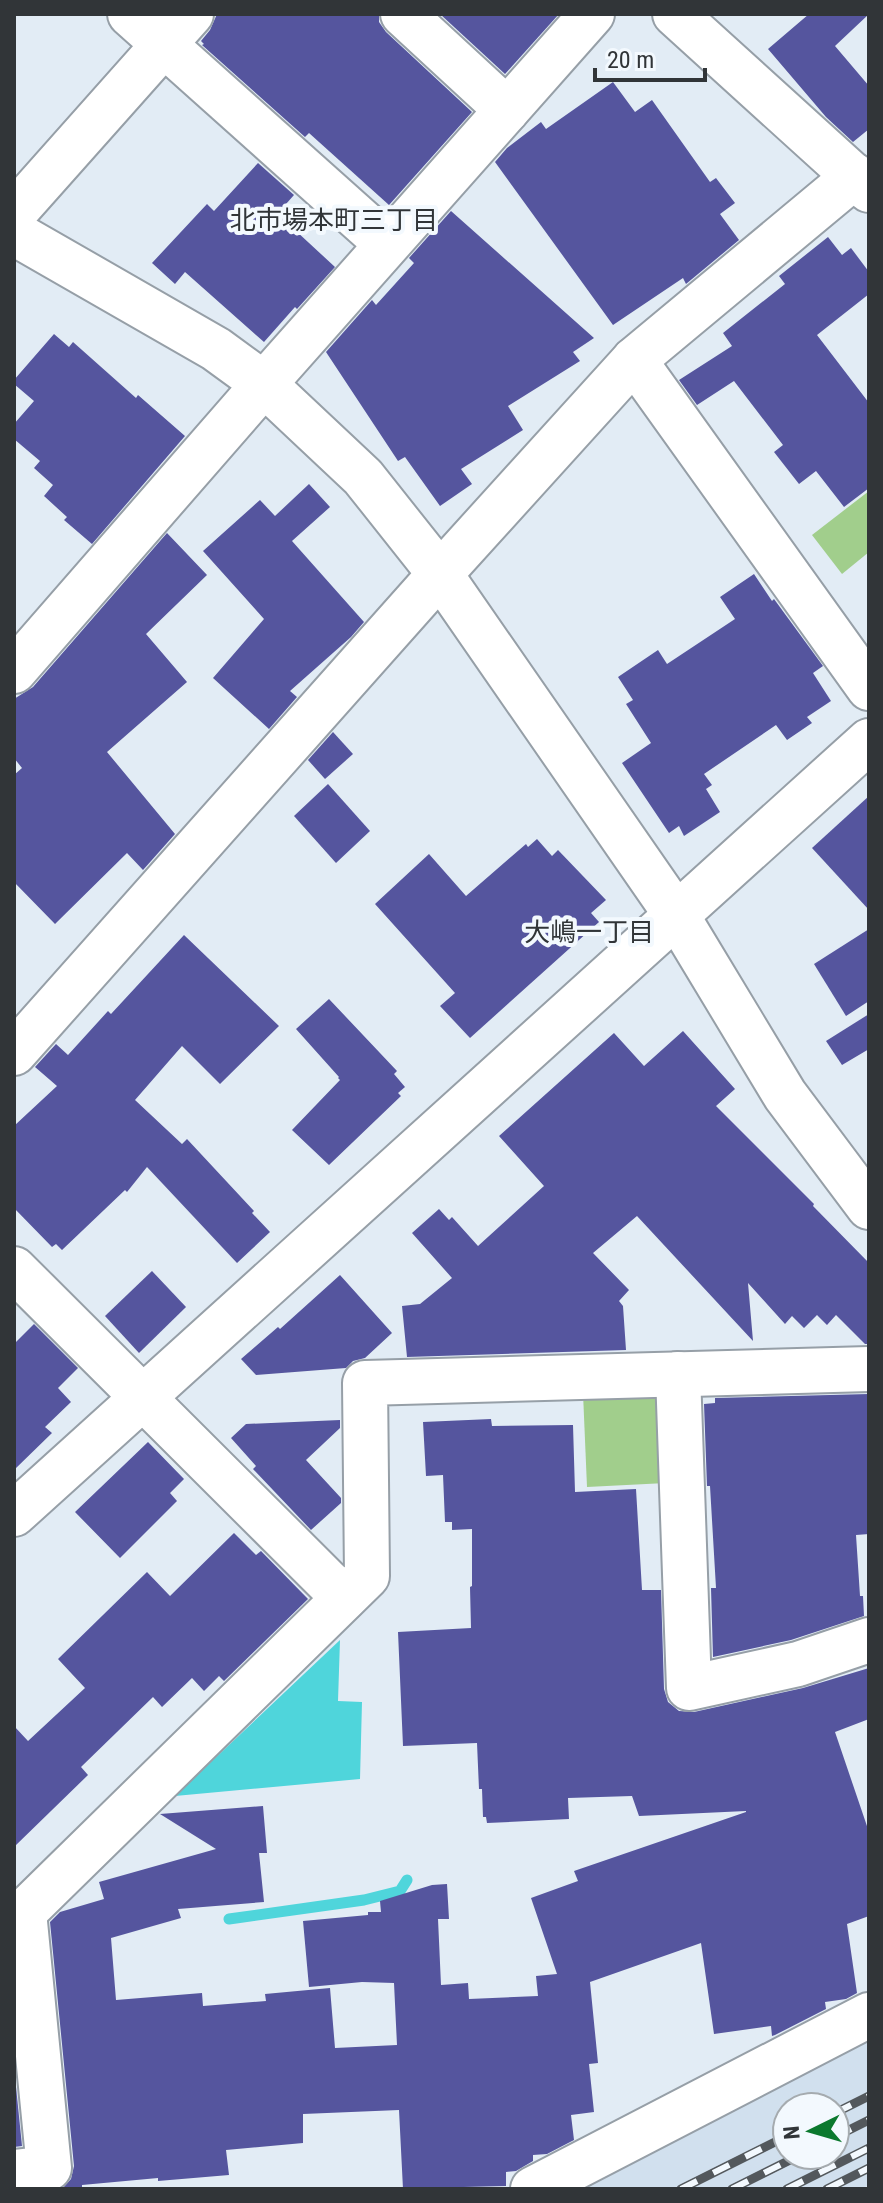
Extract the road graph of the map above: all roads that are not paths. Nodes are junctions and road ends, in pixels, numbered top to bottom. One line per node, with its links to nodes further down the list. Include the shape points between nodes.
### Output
1 (130, 14): 5 (street)
2 (403, 14): 6 (street)
3 (592, 14): 6 (street)
4 (675, 14): 7 (street)
5 (178, 29): 8 (street); 10 (street)
6 (507, 110): 10 (street)
7 (863, 179): 11 (street)
8 (14, 213)
9 (14, 233): 12 (street, via 216,349)
10 (387, 244): 12 (street)
11 (634, 360): 13 (street); 15 (street)
12 (264, 384): 13 (street, via 363,477); 14 (street)
13 (440, 574): 17 (street); 18 (street)
14 (14, 671)
15 (869, 688)
16 (869, 741): 17 (street)
17 (677, 916): 19 (street, via 785,1095); 23 (street)
18 (14, 1053)
19 (869, 1207)
20 (14, 1269): 23 (street)
21 (869, 1369): 22 (street)
22 (678, 1374): 25 (street, via 365,1383 367,1576); 26 (street, via 689,1688 798,1664)
23 (143, 1397): 24 (street); 25 (street)
24 (14, 1514)
25 (344, 1598): 27 (street)
26 (869, 1640)
27 (19, 1917): 29 (street, via 49,2168)
28 (869, 2015): 30 (street)
29 (14, 2172)
30 (533, 2189)

